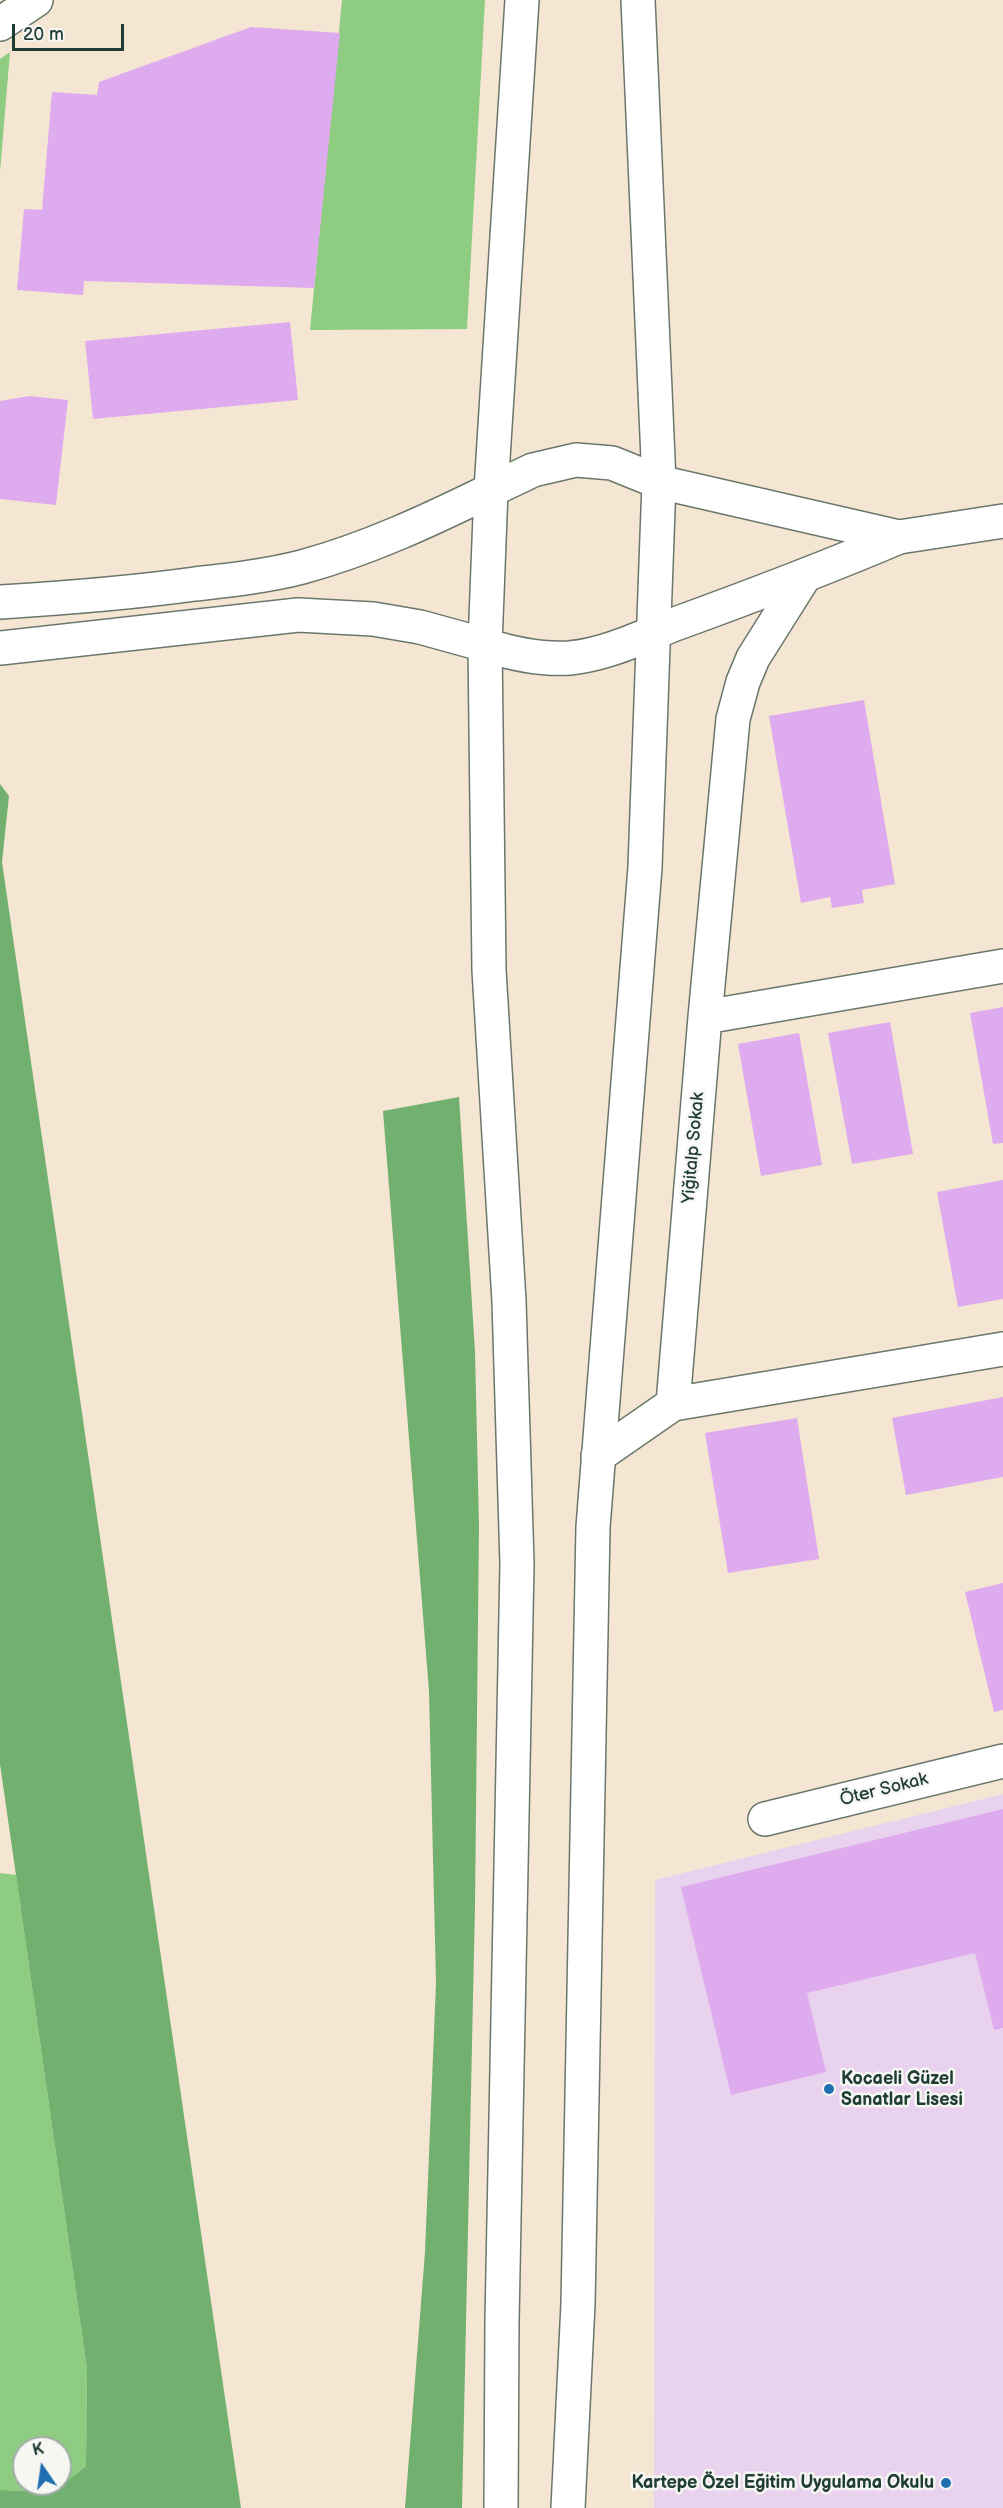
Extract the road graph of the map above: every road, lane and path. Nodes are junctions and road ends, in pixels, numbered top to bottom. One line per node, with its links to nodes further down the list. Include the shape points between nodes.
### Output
1 (36, 0): 4 (main road)
2 (522, 0): 6 (main road)
3 (638, 0): 5 (main road)
4 (0, 24)
5 (659, 482): 6 (main road, via 612,463 576,460 533,470); 8 (main road); 11 (main road)
6 (491, 490): 10 (main road, via 423,524 302,567 168,588); 12 (main road)
7 (1003, 521): 8 (main road)
8 (899, 537): 9 (main road)
9 (804, 577): 11 (main road); 15 (main road, Yiğitalp Sokak, via 753,658 733,719)
10 (0, 602)
11 (654, 632): 12 (main road, via 618,648 571,658 517,656); 18 (main road, via 645,867)
12 (485, 645): 13 (main road, via 373,619 298,615); 21 (main road, via 489,970 509,1301 517,1564)
13 (0, 648)
14 (1003, 966): 15 (main road)
15 (705, 1017): 17 (main road, Yiğitalp Sokak)
16 (1003, 1349): 17 (main road)
17 (673, 1404): 18 (main road)
18 (598, 1455): 22 (main road, via 593,1527 578,2304)
19 (1003, 1761): 20 (main road, Öter Sokak)
20 (765, 1819)
21 (501, 2508)
22 (568, 2508)

